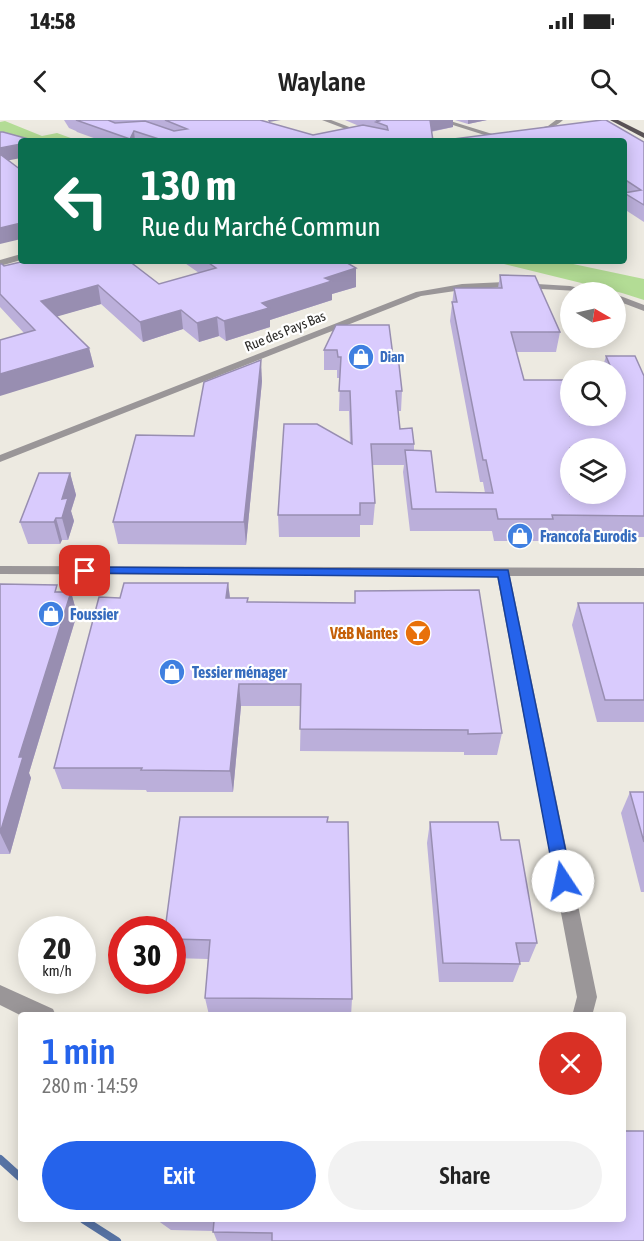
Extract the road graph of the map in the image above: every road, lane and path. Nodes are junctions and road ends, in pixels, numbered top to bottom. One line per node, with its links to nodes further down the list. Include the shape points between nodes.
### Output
1 (325, 120): 7 (street)
2 (440, 120): 11 (street)
3 (542, 120): 6 (street)
4 (560, 120): 6 (street, via 550,127)
5 (610, 122): 9 (main road); 13 (street)
6 (536, 129): 12 (street)
7 (356, 132): 8 (street); 10 (street)
8 (346, 134)
9 (644, 136)
10 (374, 138)
11 (500, 138)
12 (506, 138)
13 (644, 143)
14 (18, 258): 15 (street)
15 (0, 263)
16 (560, 288): 19 (street, Rue des Pays Bas, via 500,284 419,294)
17 (626, 301): 18 (street)
18 (644, 308)
19 (0, 459)
20 (0, 570): 22 (street)
21 (644, 572): 22 (street)
22 (503, 573): 25 (street, via 587,997)
23 (0, 995): 24 (street)
24 (37, 1012)
25 (583, 1012)

